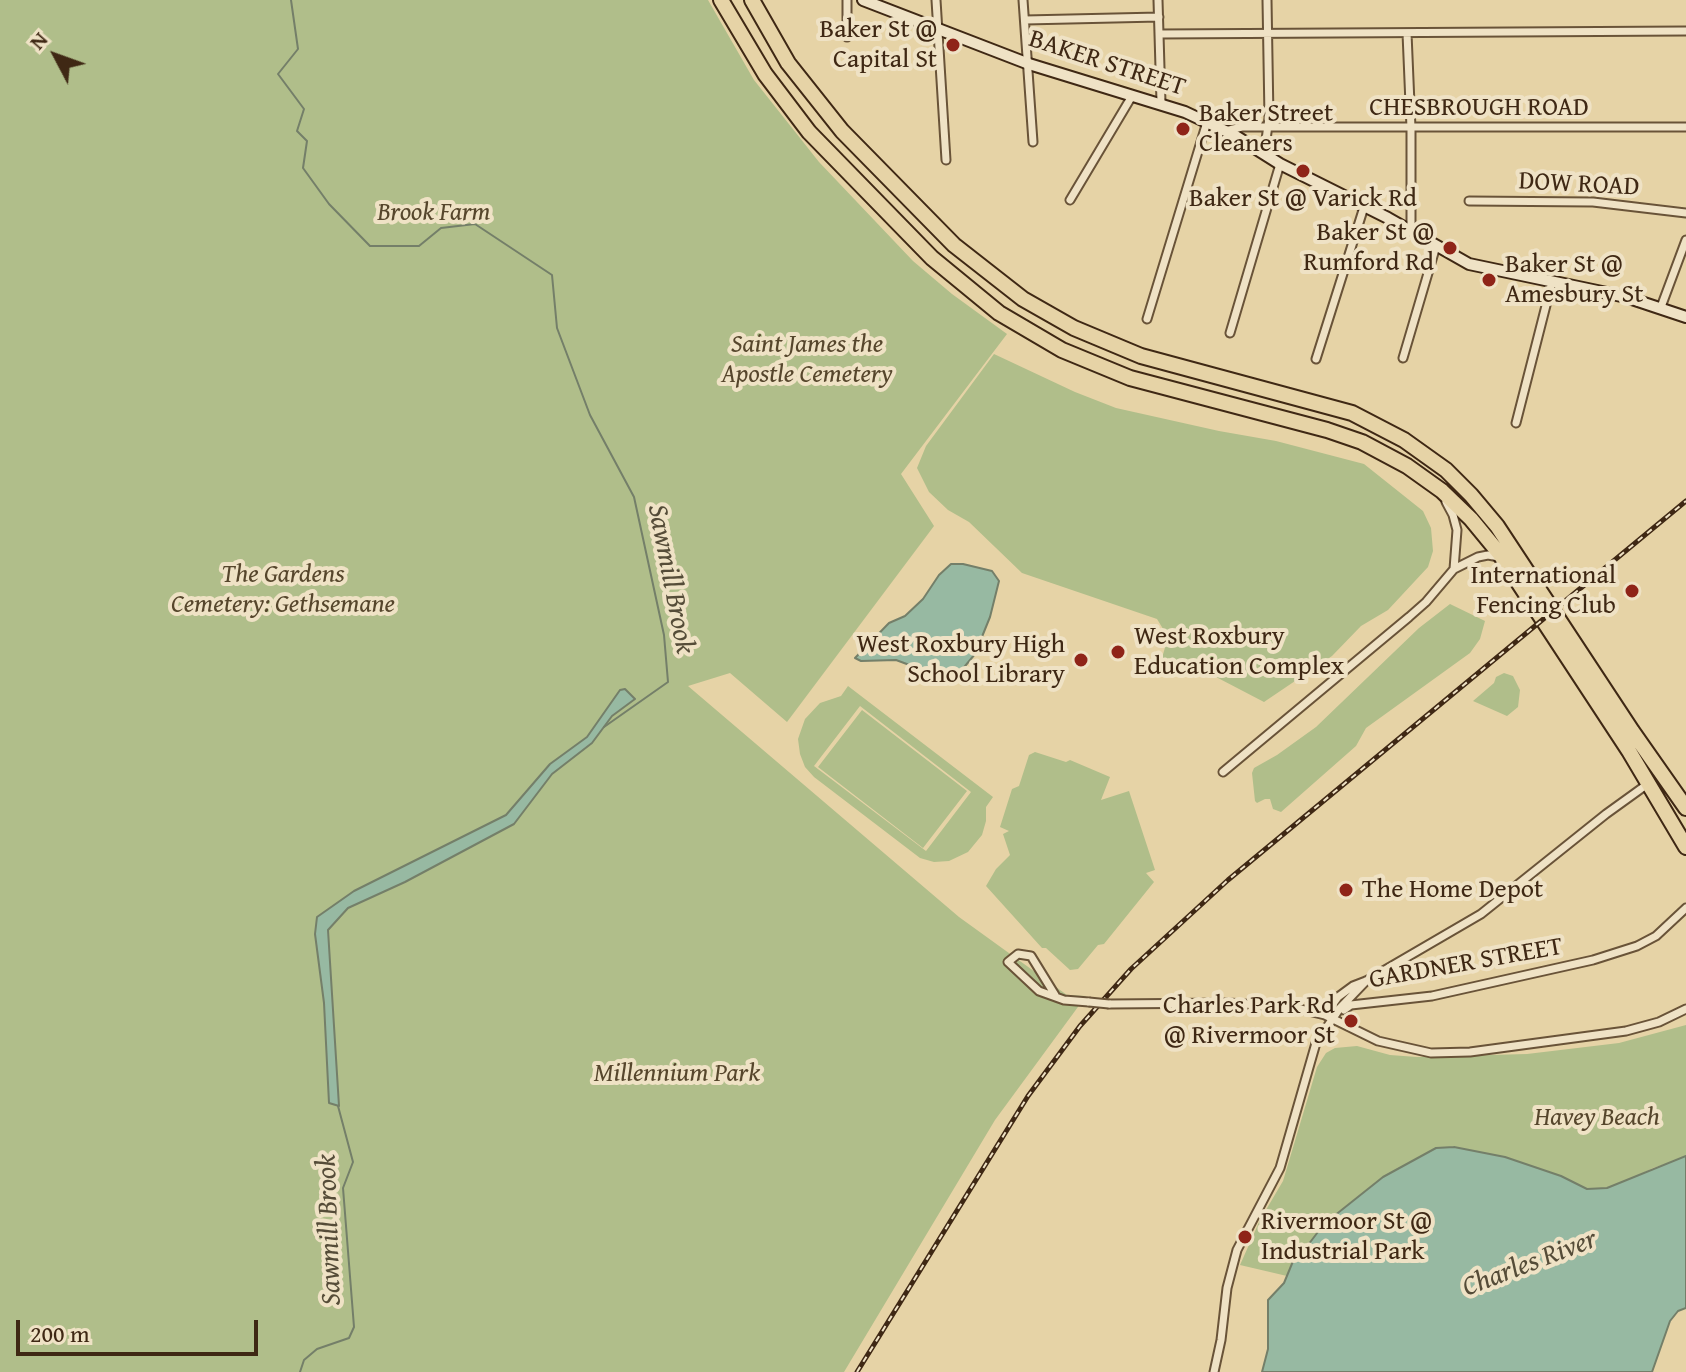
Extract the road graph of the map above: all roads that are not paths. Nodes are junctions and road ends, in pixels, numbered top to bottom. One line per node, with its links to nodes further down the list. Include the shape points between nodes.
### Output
1 (721, 0): 44 (highway, via 757,62 809,132 953,277 999,313 1062,350 1130,378)
2 (752, 0): 43 (highway, via 781,53 823,110 976,265 1074,328 1141,356)
3 (847, 0): 16 (street)
4 (863, 0): 11 (street, BAKER STREET)
5 (936, 0): 11 (street)
6 (1023, 0): 10 (street)
7 (1158, 0): 9 (street)
8 (1267, 0): 13 (street)
9 (1159, 17): 10 (street); 15 (street)
10 (1025, 20): 17 (street)
11 (938, 29): 17 (street, BAKER STREET); 27 (street)
12 (1686, 31): 14 (street)
13 (1268, 32): 14 (street); 15 (street); 23 (street)
14 (1407, 33): 22 (street)
15 (1159, 34): 19 (street)
16 (847, 37)
17 (1029, 64): 18 (street, BAKER STREET); 25 (street)
18 (1132, 96): 19 (street, BAKER STREET); 29 (street)
19 (1161, 102): 20 (street, BAKER STREET)
20 (1207, 122): 24 (street, BAKER STREET); 39 (street)
21 (1686, 127): 22 (street, CHESBROUGH ROAD)
22 (1411, 128): 23 (street, CHESBROUGH ROAD); 33 (street)
23 (1268, 129): 24 (street, CHESBROUGH ROAD); 26 (street)
24 (1224, 131): 26 (street, BAKER STREET)
25 (1033, 142)
26 (1264, 154): 28 (street, BAKER STREET)
27 (946, 160)
28 (1280, 164): 31 (street, BAKER STREET); 40 (street)
29 (1070, 200)
30 (1469, 201): 32 (street, DOW ROAD, via 1593,202)
31 (1364, 207): 33 (street, BAKER STREET); 42 (street)
32 (1686, 213)
33 (1411, 232): 35 (street, BAKER STREET)
34 (1686, 240): 37 (street)
35 (1436, 246): 36 (street, BAKER STREET, via 1469,264); 41 (street)
36 (1552, 282): 37 (street, BAKER STREET); 45 (street)
37 (1661, 307): 38 (street, BAKER STREET)
38 (1686, 317)
39 (1147, 319)
40 (1230, 333)
41 (1403, 358)
42 (1316, 359)
43 (1208, 374): 44 (highway); 51 (highway, via 1352,413 1404,440 1452,475 1499,529)
44 (1202, 398): 46 (highway, via 1355,439)
45 (1516, 423)
46 (1437, 487): 47 (highway); 48 (street, via 1457,530)
47 (1502, 557): 48 (street, via 1478,557); 50 (highway)
48 (1454, 569): 49 (street, via 1409,617)
49 (1223, 772)
50 (1649, 783): 52 (highway); 54 (street, via 1481,914)
51 (1686, 808)
52 (1686, 847)
53 (1686, 908): 58 (street, GARDNER STREET, via 1656,936 1593,960 1432,996 1351,1005)
54 (1366, 981): 57 (street, via 1338,997); 58 (street)
55 (1055, 995): 55 (street, via 1031,956 1018,954 1008,962 1039,991); 57 (street, bridge, via 1109,1004 1292,1007)
56 (1686, 1009): 58 (street, via 1626,1031 1470,1052 1431,1053 1389,1044)
57 (1325, 1015): 58 (street)
58 (1333, 1020): 59 (street, via 1316,1043 1280,1168 1237,1250)
59 (1214, 1372)

